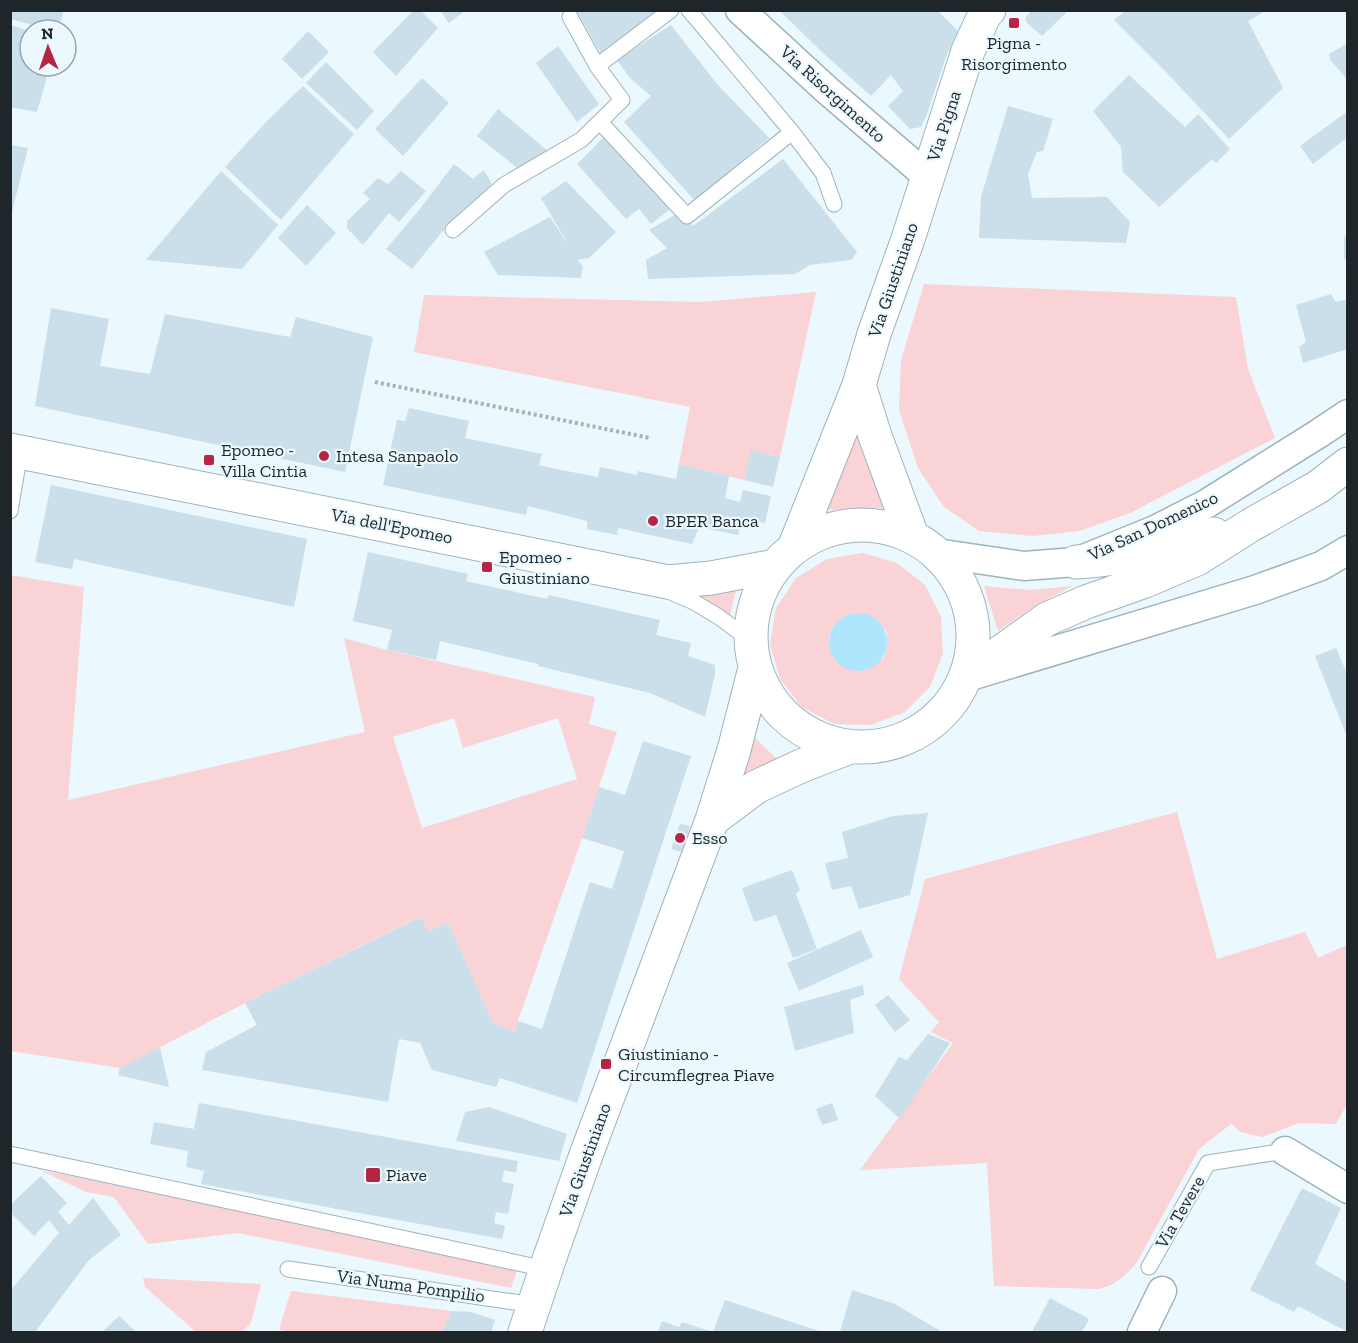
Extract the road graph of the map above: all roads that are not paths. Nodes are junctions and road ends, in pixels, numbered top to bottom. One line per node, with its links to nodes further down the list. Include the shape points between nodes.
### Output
1 (671, 10): 6 (lane)
2 (689, 10): 8 (lane)
3 (740, 10): 9 (street, Via Risorgimento)
4 (989, 10): 9 (main road, Via Pigna, via 968,51)
5 (570, 17): 6 (lane)
6 (597, 66): 7 (lane, via 622,100)
7 (600, 122): 8 (lane, via 687,216); 11 (lane, via 581,140 504,185)
8 (792, 132): 10 (lane, via 823,173)
9 (927, 176): 12 (main road, Via Giustiniano)
10 (834, 204)
11 (453, 230)
12 (860, 385): 18 (main road, via 875,435); 20 (main road, Via Giustiniano)
13 (1347, 414): 21 (street, Via San Domenico, via 1206,504)
14 (15, 455): 16 (lane); 20 (main road, Via dell'Epomeo, via 668,582 711,578); 22 (lane, Via dell'Epomeo, via 665,589 719,617)
15 (1347, 464): 17 (main road, via 1318,488)
16 (10, 511)
17 (1251, 525): 21 (main road, via 1136,554); 23 (main road, via 1197,559 1047,619)
18 (924, 545): 20 (main road, via 882,527 851,525 821,532); 21 (street, Via San Domenico, via 1024,566); 23 (main road, via 955,573 968,598 974,624 973,652)
19 (1347, 550): 23 (street, via 1321,566 1255,590)
20 (784, 557): 22 (main road, Via Giustiniano, via 761,589 753,614)
21 (1076, 562)
22 (752, 654): 24 (main road, via 769,697 790,722 818,739); 25 (main road, Via Giustiniano, via 734,750)
23 (966, 677): 24 (main road, via 955,699 920,732 898,742)
24 (850, 747): 25 (main road, via 756,787)
25 (712, 820): 29 (main road, Via Giustiniano, bridge)
26 (1285, 1151): 28 (street, Via Tevere); 31 (lane, Via Tevere, via 1208,1163)
27 (10, 1154): 29 (lane)
28 (1347, 1189)
29 (548, 1263): 32 (main road, Via Giustiniano)
30 (288, 1269): 32 (lane, Via Numa Pompilio)
31 (1155, 1279): 33 (street, Via Tevere)
32 (530, 1319)
33 (1142, 1332)

